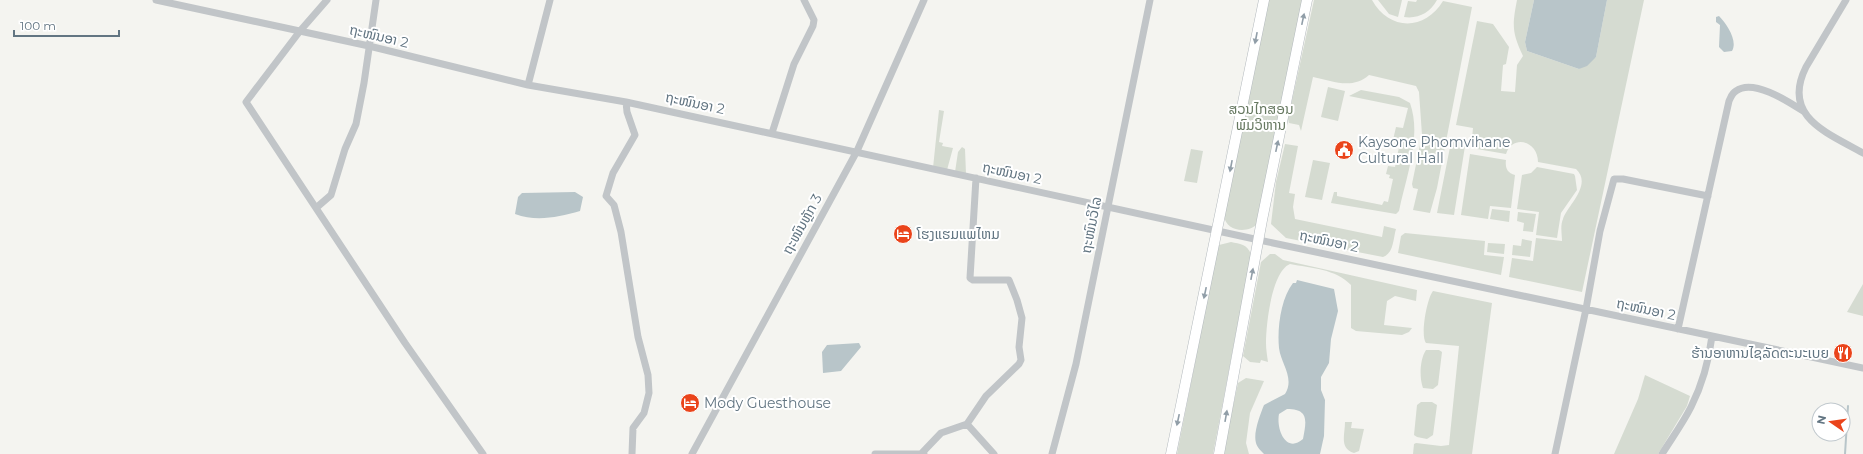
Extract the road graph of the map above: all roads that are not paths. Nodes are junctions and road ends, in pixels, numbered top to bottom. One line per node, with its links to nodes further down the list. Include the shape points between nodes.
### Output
1 (156, 0): 11 (street, ຖະໜົນອາ 2)
2 (327, 0): 11 (street)
3 (376, 0): 12 (street)
4 (550, 0): 13 (street)
5 (804, 0): 16 (street, via 814,20 813,26 794,64)
6 (924, 0): 17 (street, ຖະໜົນຫຼັກ 3)
7 (1150, 0): 21 (street, ຖະໜົນວິໄລ)
8 (1264, 0): 23 (street, one-way to 23)
9 (1307, 0): 24 (street, one-way to 9)
10 (1846, 0): 15 (street, via 1801,78 1798,93)
11 (300, 31): 12 (street, ຖະໜົນອາ 2); 22 (street, via 246,102)
12 (369, 46): 13 (street, ຖະໜົນອາ 2); 22 (street, via 356,124 345,149 331,195)
13 (528, 85): 14 (street, ຖະໜົນອາ 2)
14 (626, 102): 16 (street, ຖະໜົນອາ 2); 31 (street, via 635,135 613,173 606,196 614,205 621,232 638,337 648,376 649,393 644,413 633,428)
15 (1803, 111): 18 (street, via 1818,127); 20 (street, via 1782,98 1756,89 1741,88 1733,93 1729,101)
16 (772, 133): 17 (street, ຖະໜົນອາ 2)
17 (856, 151): 19 (street, ຖະໜົນອາ 2); 32 (street, ຖະໜົນຫຼັກ 3)
18 (1863, 153)
19 (976, 178): 21 (street, ຖະໜົນອາ 2); 29 (street, via 970,278 1009,280 1022,323 1019,347 1021,360 1020,364 986,396)
20 (1708, 196): 25 (street, via 1614,179 1600,231); 26 (street)
21 (1108, 207): 23 (street, ຖະໜົນອາ 2); 36 (street, ຖະໜົນວິໄລ, via 1076,364)
22 (316, 208): 30 (street, via 405,343)
23 (1218, 230): 24 (street, ຖະໜົນອາ 2); 37 (street, one-way to 37)
24 (1259, 240): 25 (street, ຖະໜົນອາ 2); 38 (street, one-way to 24)
25 (1586, 309): 26 (street, ຖະໜົນອາ 2); 39 (street)
26 (1678, 329): 27 (street, ຖະໜົນອາ 2)
27 (1712, 336): 28 (street, ຖະໜົນອາ 2); 40 (street, via 1710,351 1694,400)
28 (1863, 368)
29 (967, 424): 34 (street, via 941,433); 35 (street)
30 (483, 454)
31 (632, 454)
32 (692, 454)
33 (875, 454): 34 (street)
34 (922, 454)
35 (994, 454)
36 (1052, 454)
37 (1171, 454)
38 (1219, 454)
39 (1555, 454)
40 (1662, 454)

